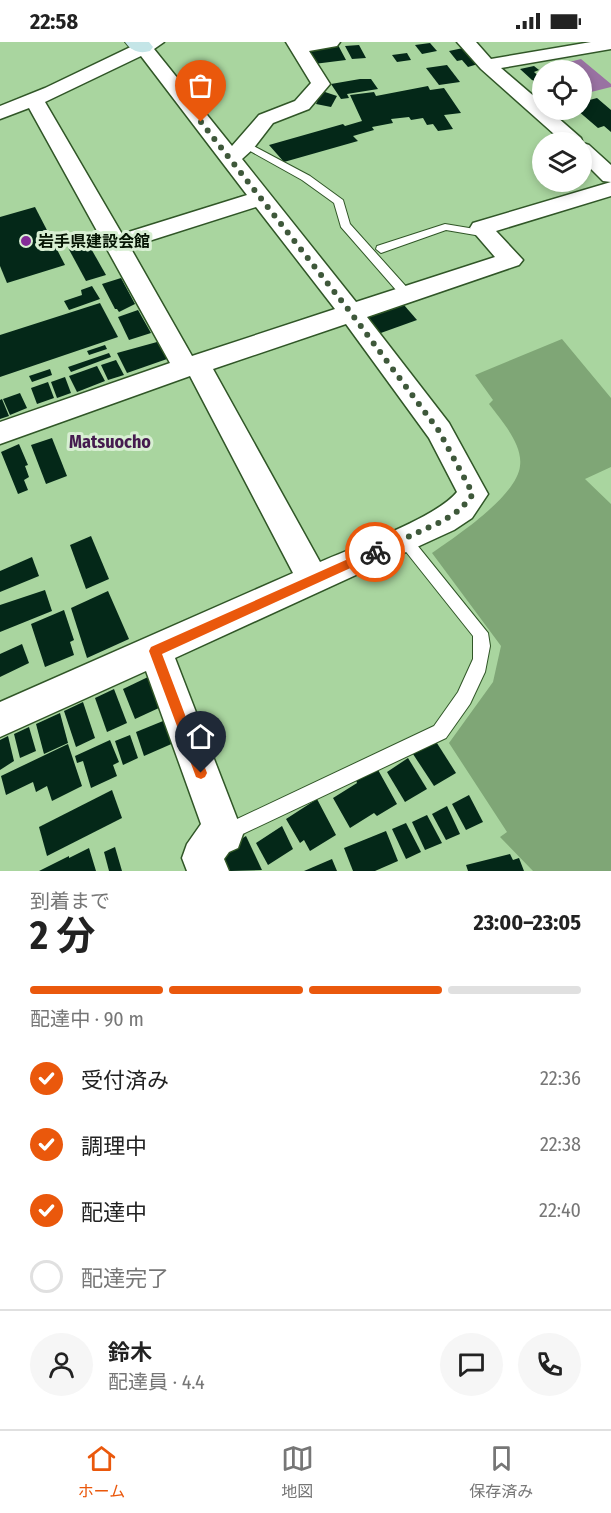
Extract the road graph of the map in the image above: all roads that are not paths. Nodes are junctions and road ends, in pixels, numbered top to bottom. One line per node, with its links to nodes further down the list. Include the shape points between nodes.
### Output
1 (331, 42): 5 (street)
2 (466, 42): 6 (street)
3 (144, 44): 7 (street); 11 (street)
4 (609, 44): 6 (street)
5 (297, 45): 10 (street, via 321,84 302,105 266,119)
6 (487, 65): 9 (street)
7 (34, 99): 8 (street); 17 (street)
8 (0, 113)
9 (563, 132)
10 (246, 144): 11 (street); 19 (lane, via 339,202 345,225)
11 (229, 159): 15 (street)
12 (592, 159): 13 (street)
13 (611, 176)
14 (611, 189): 16 (street, via 481,228)
15 (260, 198): 17 (street); 20 (street)
16 (487, 234): 18 (lane, via 445,227); 19 (street, via 511,261)
17 (116, 244): 21 (street)
18 (381, 249)
19 (407, 295): 20 (street)
20 (351, 313): 21 (street); 23 (street, via 439,431 473,494 461,509 443,521)
21 (191, 366): 22 (street); 24 (street)
22 (0, 433)
23 (404, 539): 24 (street); 27 (lane, via 480,633 484,644 478,669 459,705 440,732)
24 (313, 580): 25 (street)
25 (155, 651): 26 (street); 27 (street)
26 (0, 720)
27 (224, 834): 28 (street, via 215,838 201,858)
28 (209, 871)

